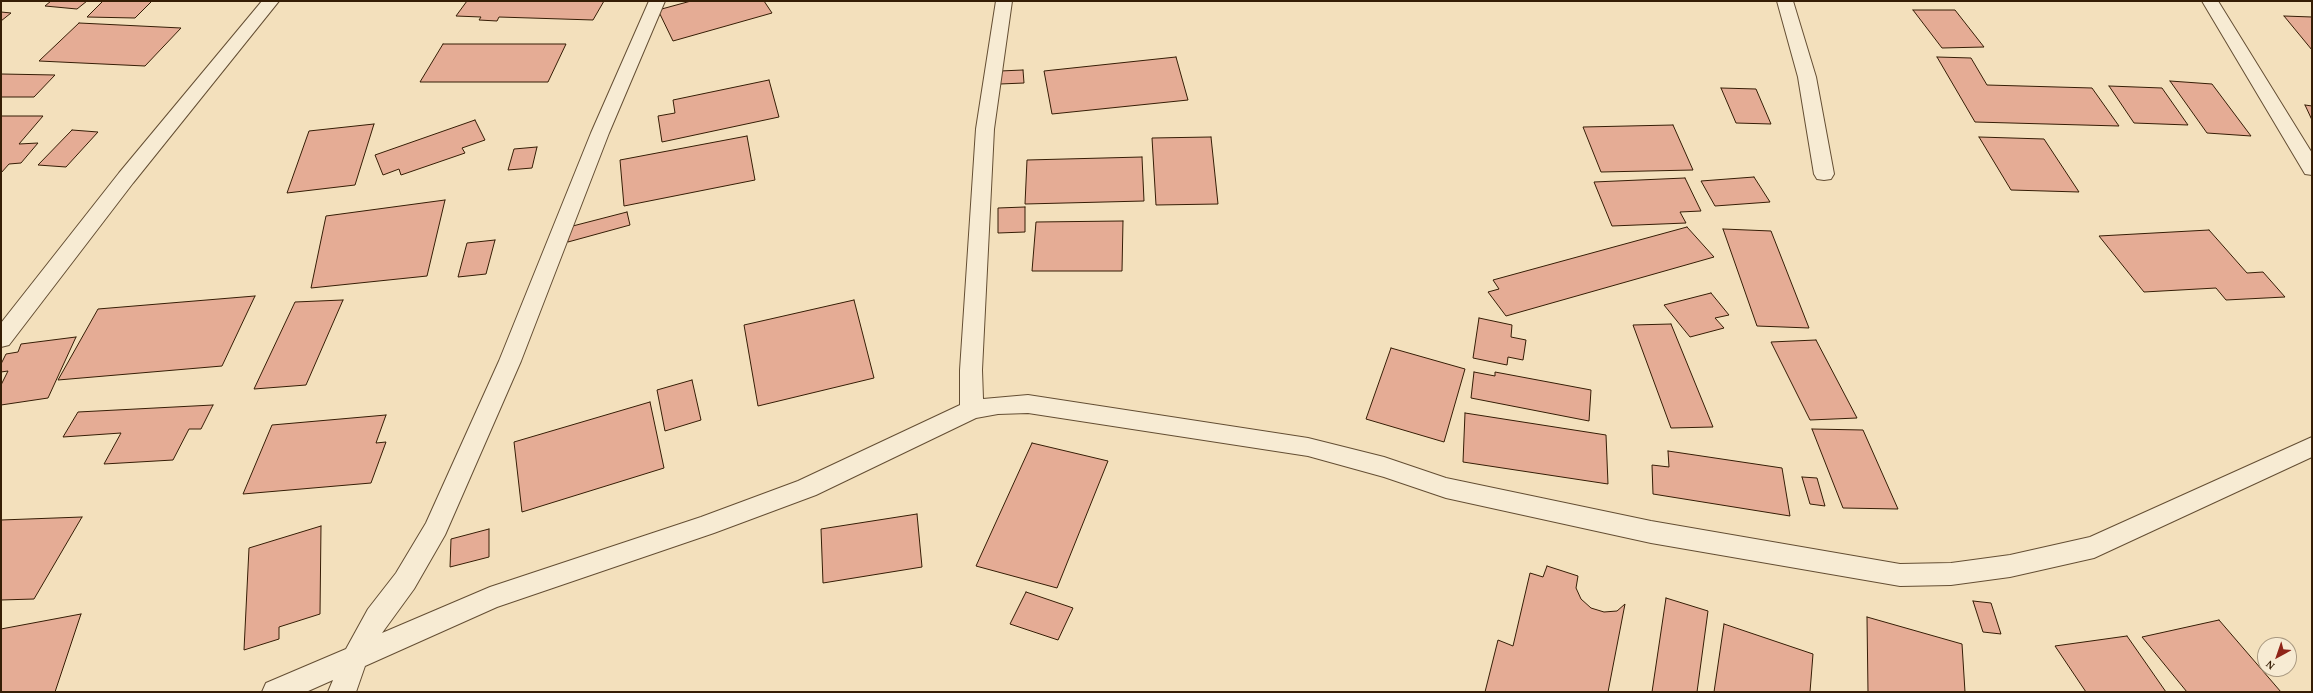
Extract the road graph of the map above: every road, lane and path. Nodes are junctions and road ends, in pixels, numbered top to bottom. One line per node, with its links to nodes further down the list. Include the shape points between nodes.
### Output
1 (271, 1): 8 (street, via 126,178)
2 (657, 1): 11 (street, via 600,133 510,361 436,528 405,581 377,617)
3 (1004, 1): 9 (street, via 985,129 971,370)
4 (1785, 1): 7 (street, via 1807,77)
5 (2210, 1): 6 (street)
6 (2312, 169)
7 (1824, 174)
8 (1, 339)
9 (972, 410): 10 (street, via 1028,404 1308,447 1384,467 1453,490 1651,532 1900,574 1951,574 2010,566 2094,548); 11 (street, via 808,488 705,526 490,598)
10 (2312, 446)
11 (354, 659): 12 (street); 13 (street)
12 (276, 692)
13 (342, 692)

